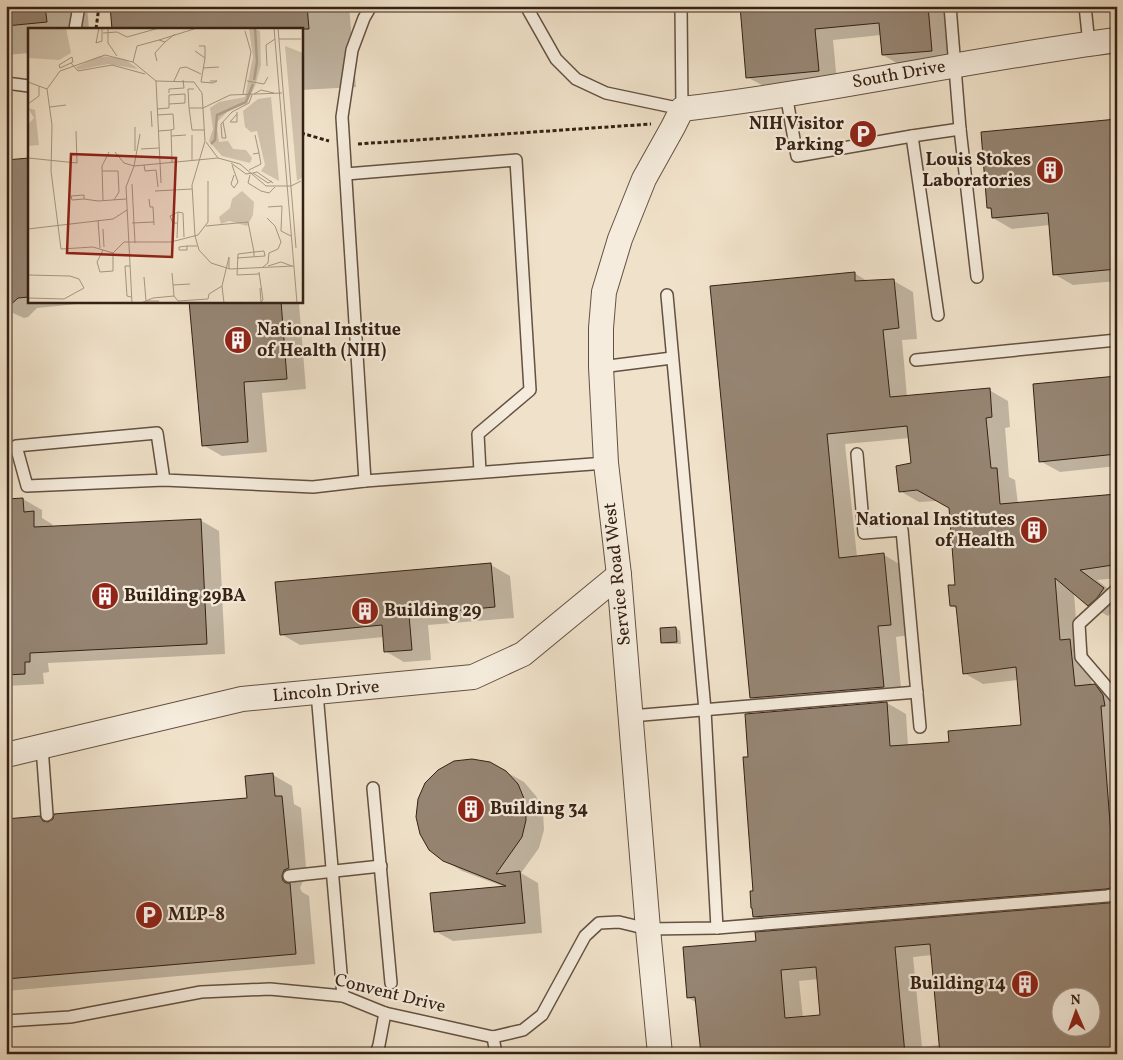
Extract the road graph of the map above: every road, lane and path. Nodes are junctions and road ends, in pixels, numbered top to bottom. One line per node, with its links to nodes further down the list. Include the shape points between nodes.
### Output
1 (79, 6): 8 (lane)
2 (99, 6): 9 (path)
3 (371, 6): 20 (lane, via 352,50 342,117)
4 (526, 6): 16 (lane, via 556,59 576,78 606,93)
5 (681, 6): 16 (lane)
6 (950, 6): 12 (lane)
7 (1085, 6): 11 (lane)
8 (76, 28)
9 (96, 28)
10 (1117, 40): 11 (street, South Drive)
11 (1089, 44): 12 (street, South Drive)
12 (956, 65): 15 (street, South Drive); 17 (lane)
13 (6, 83): 14 (lane)
14 (28, 86)
15 (786, 94): 16 (street, South Drive); 19 (lane, via 797,156)
16 (677, 118): 20 (path, via 653,124); 28 (street, Service Road West, via 644,178 604,292)
17 (960, 129): 19 (lane); 22 (lane)
18 (302, 133): 20 (path)
19 (912, 136): 24 (lane)
20 (343, 145): 21 (lane)
21 (346, 174): 31 (lane, via 516,160 530,390 478,434); 33 (lane)
22 (977, 277)
23 (667, 295): 26 (lane)
24 (938, 315)
25 (1117, 340): 27 (lane)
26 (672, 358): 28 (lane); 39 (lane)
27 (916, 360)
28 (602, 367): 30 (street, Service Road West)
29 (857, 454): 36 (lane, via 864,533 902,530)
30 (606, 463): 31 (lane); 34 (street, Service Road West)
31 (480, 472): 33 (lane)
32 (164, 480): 32 (lane, via 157,434 16,446 27,486); 33 (lane, via 313,487)
33 (365, 481)
34 (619, 575): 37 (street, Lincoln Drive, via 523,654 473,677); 40 (street, Service Road West)
35 (1117, 589): 38 (lane, via 1079,624 1082,657)
36 (917, 692): 39 (lane); 41 (lane)
37 (317, 693): 42 (street, Lincoln Drive, via 242,699); 47 (lane)
38 (1117, 699)
39 (704, 710): 40 (lane); 50 (lane)
40 (631, 716): 51 (street, Service Road West)
41 (920, 727)
42 (42, 746): 43 (street, Lincoln Drive); 45 (lane)
43 (6, 755)
44 (373, 788): 46 (lane)
45 (47, 815)
46 (381, 866): 47 (lane); 52 (lane)
47 (332, 871): 48 (lane); 53 (lane)
48 (289, 876)
49 (1117, 894): 50 (lane)
50 (718, 928): 51 (lane)
51 (648, 929): 56 (lane, Convent Drive, via 619,922 598,923 586,936 542,1015 523,1030); 59 (street, Service Road West)
52 (391, 983)
53 (343, 996): 54 (lane, Convent Drive); 55 (lane, Convent Drive, via 270,989 200,992 70,1017)
54 (385, 1013): 56 (lane, Convent Drive); 57 (lane)
55 (6, 1021)
56 (493, 1037): 58 (lane)
57 (376, 1054)
58 (496, 1054)
59 (660, 1054)

